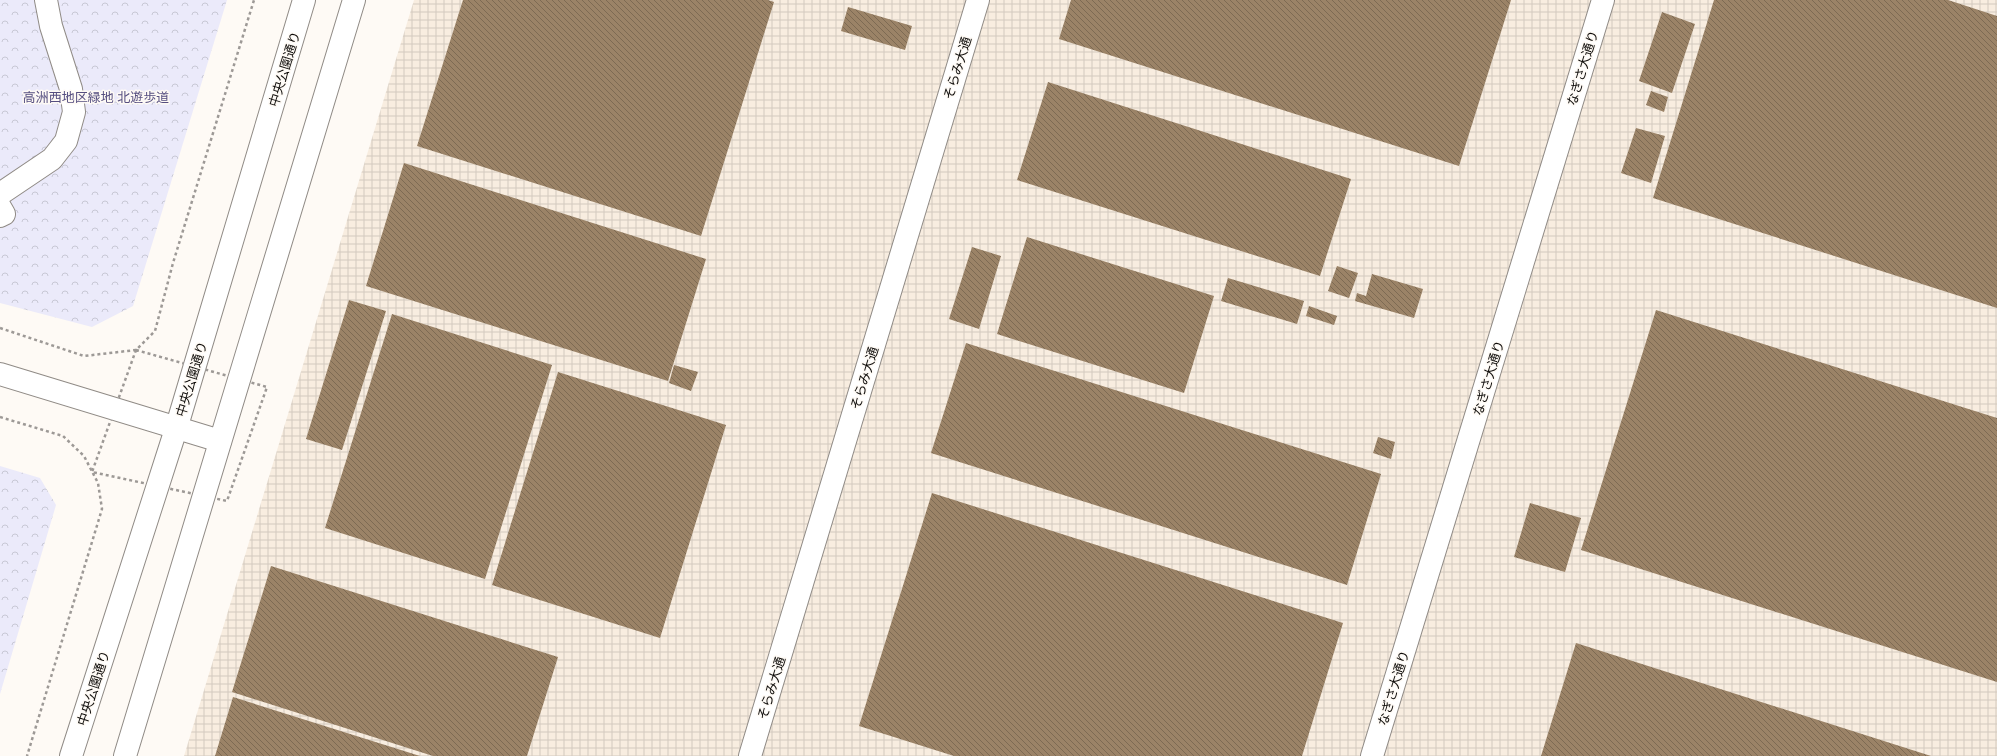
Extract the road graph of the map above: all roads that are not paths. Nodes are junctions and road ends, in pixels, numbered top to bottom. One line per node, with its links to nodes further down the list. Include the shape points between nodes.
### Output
1 (46, 0): 6 (street, via 51,26 71,89 74,112 66,141 52,159)
2 (304, 0): 10 (street, 中央公園通り)
3 (354, 0): 11 (street)
4 (978, 0): 14 (street, そらみ大通)
5 (1603, 0): 15 (street, なぎさ大通り)
6 (0, 194)
7 (0, 207): 8 (street, via 4,214)
8 (0, 216)
9 (0, 374): 10 (street)
10 (176, 429): 11 (street); 12 (street, 中央公園通り)
11 (220, 441): 13 (street)
12 (71, 756)
13 (124, 756)
14 (750, 756)
15 (1372, 756)

